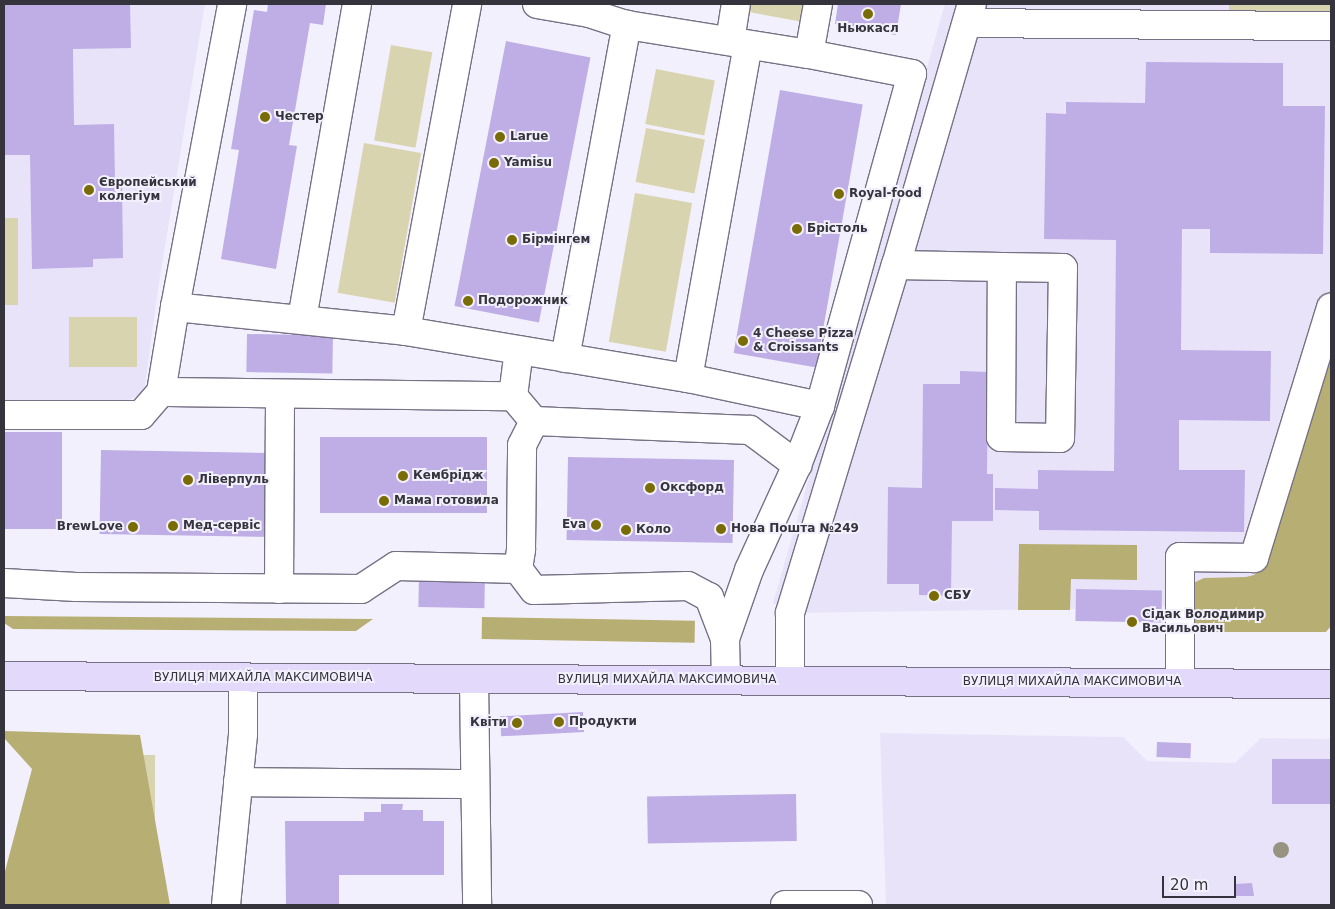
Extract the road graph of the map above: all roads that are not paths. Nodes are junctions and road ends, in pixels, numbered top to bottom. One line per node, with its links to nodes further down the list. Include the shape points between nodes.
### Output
1 (232, 4): 14 (lane)
2 (357, 4): 16 (lane)
3 (467, 4): 17 (lane)
4 (537, 4): 8 (lane, via 589,13)
5 (736, 4): 10 (lane)
6 (818, 4): 11 (lane)
7 (969, 13): 9 (lane); 12 (lane)
8 (626, 25): 10 (lane); 19 (lane)
9 (1331, 26)
10 (739, 43): 11 (lane); 20 (lane)
11 (809, 54): 24 (lane, via 912,74)
12 (896, 265): 13 (lane); 36 (lane, via 790,613)
13 (1002, 267): 13 (lane, via 1062,268 1060,438 1001,438)
14 (175, 307): 16 (lane); 21 (lane)
15 (1331, 308): 37 (lane, via 1254,558 1180,557)
16 (302, 319): 17 (lane)
17 (406, 331): 18 (lane)
18 (519, 350): 19 (lane); 23 (lane)
19 (565, 358): 20 (lane)
20 (688, 378): 24 (lane)
21 (161, 392): 22 (lane); 25 (lane, via 141,415)
22 (280, 394): 23 (lane); 30 (lane)
23 (513, 396): 26 (lane)
24 (820, 406): 27 (lane)
25 (4, 416)
26 (534, 421): 27 (lane, via 750,430); 28 (lane, via 522,445)
27 (797, 465): 31 (lane, via 749,570)
28 (518, 569): 30 (lane, via 396,566 361,589); 31 (lane, via 534,590 688,586 709,597)
29 (4, 583): 30 (lane)
30 (279, 589)
31 (726, 639): 34 (lane)
32 (4, 676): 33 (main road, ВУЛИЦЯ МИХАЙЛА МАКСИМОВИЧА)
33 (243, 677): 35 (main road, ВУЛИЦЯ МИХАЙЛА МАКСИМОВИЧА); 39 (lane, via 243,734)
34 (726, 679): 35 (main road, ВУЛИЦЯ МИХАЙЛА МАКСИМОВИЧА); 36 (main road, ВУЛИЦЯ МИХАЙЛА МАКСИМОВИЧА)
35 (474, 680): 40 (lane)
36 (790, 680): 37 (main road, ВУЛИЦЯ МИХАЙЛА МАКСИМОВИЧА)
37 (1180, 683): 38 (main road, ВУЛИЦЯ МИХАЙЛА МАКСИМОВИЧА)
38 (1331, 684)
39 (238, 782): 40 (lane); 41 (lane)
40 (475, 784): 42 (lane)
41 (226, 905)
42 (477, 905)
43 (785, 905): 44 (lane)
44 (858, 905)

